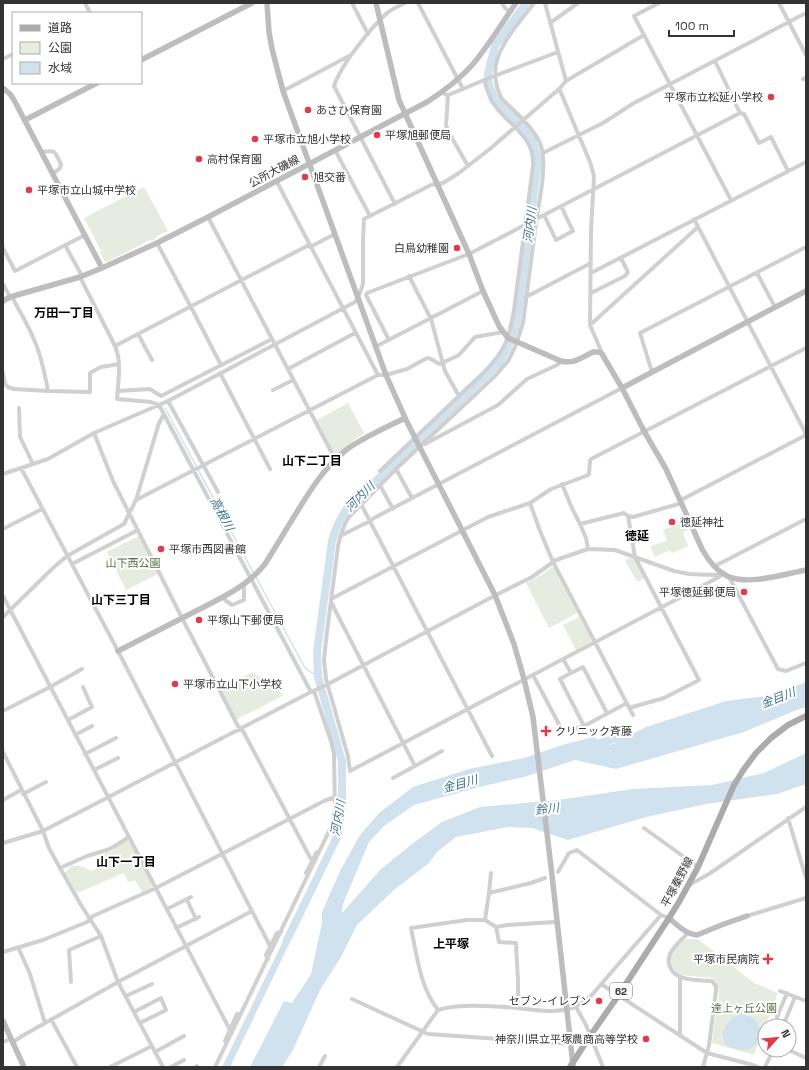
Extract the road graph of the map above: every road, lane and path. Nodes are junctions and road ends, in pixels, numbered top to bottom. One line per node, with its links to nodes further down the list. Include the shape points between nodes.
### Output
1 (85, 3): 16 (street)
2 (252, 3): 15 (street)
3 (267, 3): 40 (street, via 272,49)
4 (352, 3): 22 (street)
5 (376, 3): 19 (street)
6 (405, 3): 19 (street, via 387,13)
7 (418, 3): 32 (street)
8 (502, 3): 17 (street)
9 (516, 3): 17 (street, 公所大磯線)
10 (534, 3): 31 (street, via 504,46 496,62)
11 (545, 3): 21 (street)
12 (578, 3): 21 (street)
13 (779, 3): 20 (street)
14 (656, 4): 23 (street, via 634,16)
15 (244, 5): 29 (street)
16 (90, 12)
17 (510, 12): 32 (street, 公所大磯線, via 482,53)
18 (806, 13): 20 (street)
19 (380, 21): 22 (street); 44 (street)
20 (789, 22): 27 (street); 30 (street)
21 (550, 23): 24 (street)
22 (368, 34): 26 (street)
23 (644, 35): 34 (street); 36 (street)
24 (558, 52): 31 (street); 34 (street)
25 (12, 54): 28 (street)
26 (352, 55): 40 (street); 50 (street, via 334,86)
27 (806, 55)
28 (3, 59)
29 (142, 59)
30 (714, 61): 36 (street); 43 (street)
31 (496, 76): 33 (street); 46 (street, via 497,88 502,99)
32 (458, 79): 38 (street); 41 (street, 公所大磯線)
33 (484, 80): 38 (street); 47 (street, via 492,102)
34 (566, 81): 39 (street)
35 (95, 84): 45 (street)
36 (670, 84): 48 (street); 49 (street)
37 (3, 88): 45 (street, via 10,94)
38 (463, 89): 42 (street)
39 (559, 89): 46 (street); 48 (street)
40 (283, 91): 55 (street)
41 (442, 92): 42 (street); 44 (street, 公所大磯線)
42 (448, 95): 56 (street, via 446,125)
43 (740, 112): 49 (street); 57 (street, via 744,114 759,143 771,137)
44 (404, 115): 50 (street, 公所大磯線); 60 (street)
45 (25, 120): 52 (street)
46 (522, 120): 47 (street); 53 (street, via 539,141)
47 (515, 126): 56 (street); 70 (street, via 526,139 533,157)
48 (579, 135): 53 (street); 61 (street, via 594,176)
49 (697, 135): 61 (street); 62 (street)
50 (361, 137): 51 (street, 公所大磯線); 63 (street)
51 (335, 150): 55 (street, 公所大磯線); 67 (street)
52 (41, 152): 58 (street); 58 (street, via 55,152 61,164)
53 (543, 153): 68 (street)
54 (806, 162): 57 (street)
55 (310, 163): 59 (street, 公所大磯線); 73 (street)
56 (468, 166): 60 (street, via 443,183)
57 (788, 171): 62 (street)
58 (53, 174): 72 (street)
59 (277, 182): 66 (street, 公所大磯線); 76 (street)
60 (436, 184): 63 (street); 79 (street)
61 (593, 189): 64 (street); 81 (street)
62 (731, 200): 69 (street)
63 (395, 204): 67 (street)
64 (561, 206): 65 (street); 65 (street, via 573,231 556,240)
65 (544, 215): 68 (street)
66 (208, 216): 74 (street, 公所大磯線); 87 (street)
67 (370, 216): 95 (street, via 364,219 363,284)
68 (537, 218): 70 (street); 94 (street)
69 (694, 219): 71 (street); 80 (street)
70 (525, 224): 79 (street); 106 (street)
71 (698, 227): 89 (street); 102 (street)
72 (85, 234): 75 (street); 82 (street)
73 (335, 234): 76 (street); 95 (street)
74 (157, 243): 82 (street, 公所大磯線); 97 (street)
75 (65, 245): 78 (street, via 15,270); 85 (street)
76 (310, 246): 87 (street); 99 (street)
77 (806, 247): 84 (street)
78 (3, 248)
79 (469, 254): 86 (street); 90 (street)
80 (621, 258): 83 (street); 92 (street, via 628,272 625,276)
81 (591, 263): 83 (street); 94 (street)
82 (102, 268): 85 (street, 公所大磯線)
83 (591, 273): 92 (street)
84 (757, 273): 89 (street); 98 (street)
85 (81, 276): 93 (street, 公所大磯線); 111 (street)
86 (410, 276): 100 (street); 108 (street, via 366,295)
87 (242, 280): 97 (street); 107 (street)
88 (3, 284): 93 (street)
89 (730, 287): 101 (street); 122 (street, via 640,333)
90 (483, 290): 100 (street); 103 (street)
91 (806, 291): 98 (street)
92 (590, 293): 102 (street)
93 (11, 297): 96 (street, 公所大磯線); 130 (street, via 36,342)
94 (526, 297): 109 (street, via 523,323)
95 (358, 298): 99 (street); 112 (street)
96 (3, 300)
97 (191, 307): 105 (street); 119 (street)
98 (775, 307): 101 (street)
99 (343, 308): 104 (street); 110 (street)
100 (431, 319): 108 (street); 117 (street)
101 (748, 321): 120 (street); 122 (street)
102 (590, 325): 114 (street)
103 (502, 332): 106 (street); 117 (street, via 475,337 459,355)
104 (356, 333): 121 (street); 125 (street)
105 (138, 334): 111 (street); 115 (street)
106 (509, 338): 109 (street); 132 (street, via 495,360)
107 (272, 339): 110 (street); 119 (street)
108 (389, 340): 112 (street)
109 (517, 342): 116 (street); 144 (street, via 508,360 496,375)
110 (275, 344): 121 (street); 124 (street)
111 (115, 346): 118 (street)
112 (376, 347): 126 (street)
113 (806, 348): 120 (street)
114 (602, 354): 116 (street, via 593,352 573,362); 128 (street)
115 (152, 360)
116 (561, 361): 144 (street, via 527,379 498,405)
117 (443, 363): 126 (street, via 427,358 407,369); 132 (street)
118 (119, 364): 130 (street, via 101,367 90,373 90,392); 131 (street)
119 (221, 365): 131 (street, via 161,396 150,389)
120 (770, 366): 139 (street); 141 (street)
121 (288, 369): 127 (street)
122 (652, 372): 128 (street)
123 (3, 373): 130 (street, via 8,387)
124 (220, 373): 133 (street); 142 (street)
125 (378, 375): 126 (street); 136 (street)
126 (386, 375): 138 (street)
127 (293, 380): 129 (street); 136 (street)
128 (622, 388): 139 (street); 154 (street)
129 (273, 390)
130 (48, 391)
131 (118, 391): 134 (street, via 118,399)
132 (459, 396): 143 (street)
133 (168, 401): 134 (street); 147 (street)
134 (159, 405): 137 (street); 140 (street)
135 (19, 408): 146 (street, via 20,438)
136 (310, 410): 142 (street); 145 (street)
137 (164, 414): 151 (street); 159 (street)
138 (405, 418): 143 (street); 145 (street, via 352,445)
139 (644, 431): 155 (street, via 591,459 589,474 586,476); 160 (street)
140 (94, 433): 146 (street, via 48,459); 165 (street, via 113,481)
141 (806, 435): 160 (street)
142 (254, 438): 147 (street); 149 (street)
143 (415, 438): 144 (street); 152 (street)
144 (419, 446): 150 (street); 154 (street)
145 (335, 459): 184 (street, via 315,484 272,553)
146 (33, 464): 148 (street)
147 (203, 465): 151 (street); 157 (street)
148 (21, 468): 153 (street); 164 (street)
149 (270, 469)
150 (396, 469): 156 (street); 158 (street)
151 (194, 470): 159 (street); 184 (street)
152 (380, 471)
153 (3, 474)
154 (439, 484): 158 (street); 172 (street)
155 (562, 484): 161 (street); 169 (street)
156 (380, 485): 162 (street); 163 (street)
157 (218, 492)
158 (412, 498): 163 (street)
159 (136, 500): 165 (street)
160 (681, 501): 166 (street, via 633,517); 180 (street, via 702,549)
161 (530, 503): 172 (street, via 488,517); 177 (street)
162 (361, 504): 168 (street); 173 (street, via 348,518)
163 (392, 508): 168 (street)
164 (42, 509): 170 (street); 175 (street)
165 (130, 514): 171 (street); 175 (street, via 124,524)
166 (628, 516): 169 (street, via 624,514); 176 (street)
167 (806, 520): 180 (street)
168 (370, 522): 173 (street); 179 (street)
169 (580, 524): 174 (street)
170 (3, 529)
171 (138, 530): 178 (street); 193 (street)
172 (462, 530): 179 (street); 186 (street)
173 (340, 536): 189 (street)
174 (588, 549): 176 (street, via 615,550); 177 (street)
175 (67, 556): 178 (street); 191 (street)
176 (635, 557): 182 (street, via 674,571); 190 (street)
177 (553, 562): 186 (street, via 532,577); 195 (street)
178 (72, 564): 196 (street)
179 (393, 566): 189 (street); 194 (street)
180 (715, 566): 182 (street)
181 (806, 570): 183 (street, via 749,580)
182 (723, 574): 183 (street); 190 (street)
183 (729, 577): 198 (street, via 778,669 786,671)
184 (252, 578): 185 (street); 207 (street)
185 (244, 585): 188 (street); 188 (street, via 244,600 232,605)
186 (495, 595): 194 (street); 203 (street)
187 (3, 596): 191 (street)
188 (223, 597): 193 (street)
189 (331, 600): 199 (street); 204 (street, via 324,652)
190 (662, 608): 195 (street); 208 (street, via 699,680 664,698)
191 (11, 610): 192 (street); 205 (street)
192 (3, 617)
193 (182, 618): 196 (street); 217 (street)
194 (427, 632): 199 (street); 209 (street)
195 (595, 642): 197 (street); 208 (street)
196 (118, 651): 226 (street)
197 (564, 659): 201 (street); 202 (street)
198 (806, 663)
199 (363, 666): 204 (street); 220 (street)
200 (82, 668): 205 (street)
201 (571, 673): 211 (street, via 582,667); 216 (street, via 560,679)
202 (533, 675): 203 (street); 216 (street, via 562,730)
203 (524, 679): 209 (street); 265 (street, via 533,717)
204 (328, 684): 207 (street); 220 (street, via 350,771)
205 (50, 686): 210 (street); 214 (street)
206 (83, 687): 214 (street, via 92,707)
207 (312, 691): 217 (street); 232 (street, via 334,754)
208 (628, 705): 211 (street); 212 (street)
209 (468, 709): 220 (street); 224 (street)
210 (3, 711)
211 (607, 713): 216 (street)
212 (633, 715)
213 (806, 716): 245 (main road, 平塚秦野線 / 62, via 778,732 748,763 734,785)
214 (68, 720): 218 (street)
215 (92, 726): 218 (street)
216 (584, 726)
217 (241, 728): 226 (street); 237 (street)
218 (76, 735): 223 (street)
219 (116, 738): 223 (street)
220 (404, 743): 227 (street)
221 (3, 752): 231 (street)
222 (442, 752): 227 (street)
223 (85, 754): 228 (street)
224 (492, 756)
225 (118, 758): 228 (street)
226 (175, 763): 233 (street); 243 (street)
227 (415, 766): 229 (street)
228 (94, 770): 233 (street)
229 (393, 778)
230 (46, 782): 231 (street)
231 (22, 792): 234 (street); 239 (street)
232 (335, 797): 237 (street, via 324,800); 241 (street, via 333,823)
233 (108, 798): 239 (street); 240 (street)
234 (3, 800)
235 (806, 806): 236 (street)
236 (788, 818): 250 (street); 252 (street)
237 (290, 819): 243 (street); 244 (street)
238 (644, 828): 245 (street)
239 (42, 831): 242 (street); 246 (street)
240 (129, 837): 246 (street, via 107,850); 253 (street)
241 (324, 842): 244 (street); 251 (street)
242 (3, 843)
243 (222, 854): 253 (street); 259 (street)
244 (312, 861): 251 (street, via 304,877)
245 (698, 867): 252 (main road, 平塚秦野線 / 62)
246 (60, 868): 263 (street)
247 (491, 872): 254 (street)
248 (558, 872): 260 (street, via 569,853 577,850)
249 (545, 878): 254 (street)
250 (806, 878)
251 (306, 881): 268 (street)
252 (688, 885): 262 (main road, 平塚秦野線 / 62)
253 (156, 888): 258 (street); 263 (street)
254 (489, 893): 264 (street)
255 (191, 897): 257 (street)
256 (806, 898): 261 (street)
257 (187, 900): 258 (street); 267 (street, via 198,918)
258 (167, 909): 267 (street)
259 (252, 911): 271 (street); 272 (street)
260 (661, 915): 262 (street); 280 (street)
261 (748, 916): 269 (street, via 696,935)
262 (669, 918): 269 (street); 284 (main road, 平塚秦野線 / 62)
263 (90, 919): 270 (street); 273 (street, via 43,940)
264 (484, 920): 266 (street); 290 (street, via 411,928 420,971)
265 (557, 923): 266 (street); 291 (street)
266 (496, 927): 289 (street, via 499,942 516,943)
267 (176, 928): 271 (street)
268 (281, 932): 272 (street, via 277,933); 275 (street)
269 (688, 932): 276 (street, via 672,950 668,961 673,973)
270 (101, 936): 277 (street, via 69,950); 278 (street)
271 (186, 946): 278 (street); 300 (street)
272 (270, 946): 275 (street, via 266,955)
273 (18, 947): 274 (street); 298 (street, via 30,974)
274 (3, 952)
275 (268, 959): 293 (street)
276 (680, 977): 304 (street); 311 (street, via 712,981 716,986)
277 (71, 982)
278 (118, 982): 283 (street); 296 (street)
279 (152, 984): 283 (street)
280 (602, 984): 284 (street); 288 (street)
281 (780, 991): 282 (street)
282 (787, 993): 285 (street); 294 (street)
283 (126, 996): 292 (street)
284 (618, 996): 303 (main road, 平塚秦野線 / 62); 304 (street)
285 (795, 997): 287 (street); 295 (street)
286 (352, 999): 301 (street)
287 (806, 1001)
288 (576, 1007): 291 (street); 303 (street)
289 (518, 1008): 290 (street, via 472,1006); 291 (street, via 543,1012)
290 (438, 1010): 301 (street)
291 (566, 1010): 307 (street)
292 (134, 1012): 299 (street); 299 (street, via 161,998 166,1010)
293 (241, 1014): 300 (street, via 237,1014); 309 (street)
294 (777, 1017)
295 (786, 1018)
296 (52, 1020): 298 (street); 316 (street)
297 (3, 1021): 305 (street)
298 (45, 1023): 305 (street)
299 (140, 1023): 308 (street)
300 (230, 1030): 309 (street)
301 (422, 1032): 307 (street); 322 (street)
302 (184, 1036): 310 (street)
303 (590, 1036): 314 (main road, 平塚秦野線 / 62); 323 (street)
304 (680, 1036): 311 (street)
305 (11, 1041): 306 (street); 315 (street)
306 (3, 1042)
307 (571, 1044): 314 (street)
308 (152, 1046): 310 (street); 317 (street)
309 (225, 1046): 320 (street)
310 (155, 1052): 318 (street)
311 (707, 1053): 324 (street); 325 (street)
312 (325, 1056): 321 (street)
313 (184, 1060): 319 (street)
314 (572, 1066)
315 (24, 1067)
316 (77, 1067)
317 (110, 1067)
318 (163, 1067)
319 (171, 1067)
320 (215, 1067)
321 (319, 1067)
322 (398, 1067)
323 (603, 1067)
324 (703, 1067)
325 (758, 1067)

